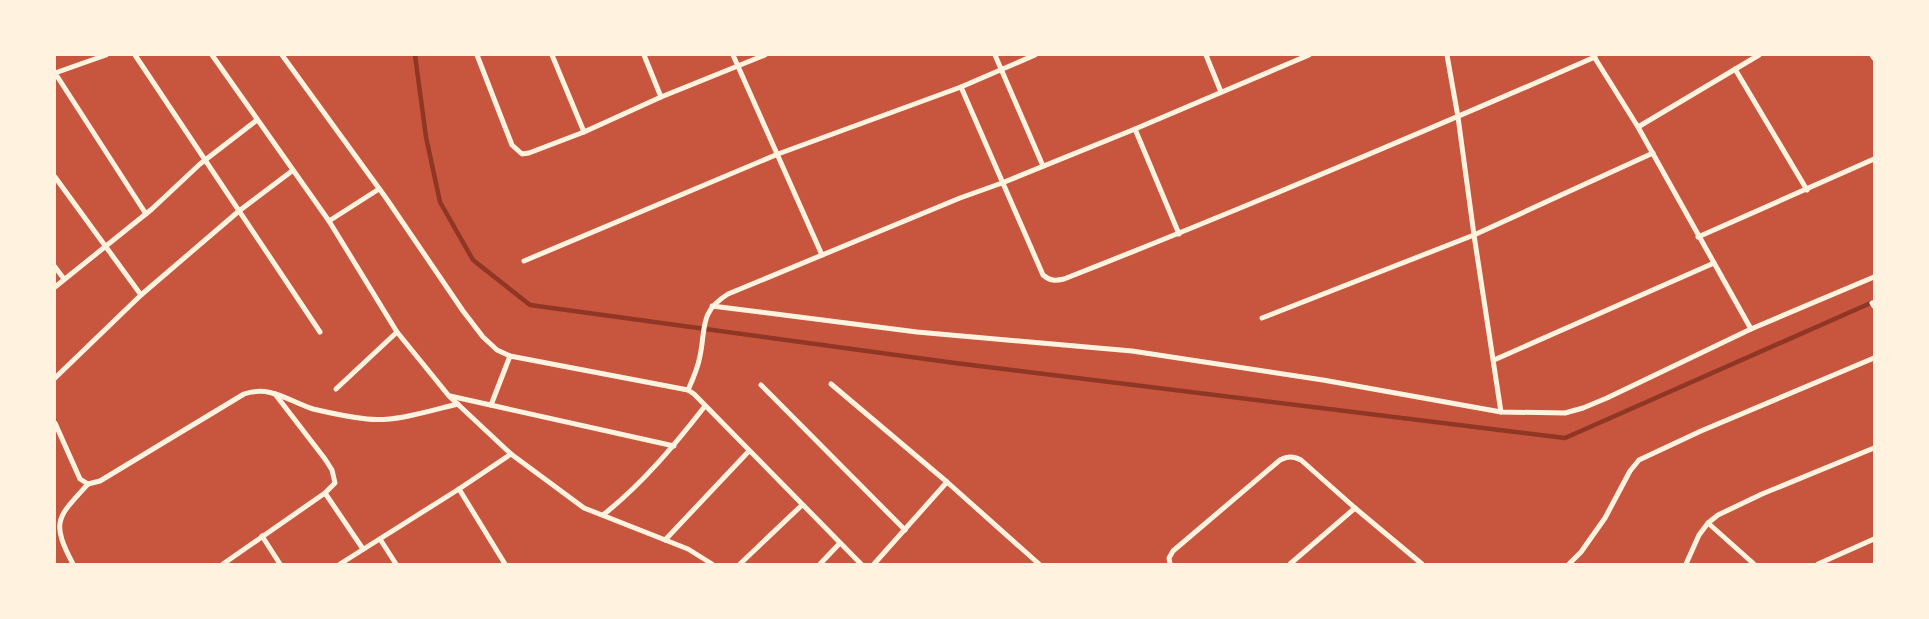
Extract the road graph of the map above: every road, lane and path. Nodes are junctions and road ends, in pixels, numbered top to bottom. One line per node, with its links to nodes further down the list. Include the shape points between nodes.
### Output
1 (106, 55): 20 (street)
2 (135, 55): 31 (street)
3 (212, 55): 25 (street)
4 (282, 55): 37 (street)
5 (477, 55): 28 (street, via 517,151 528,153)
6 (552, 55): 28 (street)
7 (644, 55): 23 (street)
8 (733, 55): 17 (street)
9 (765, 55): 17 (street)
10 (995, 55): 19 (street)
11 (1035, 55): 19 (street)
12 (1206, 55): 22 (street)
13 (1309, 55): 22 (street)
14 (1447, 55): 24 (street)
15 (1759, 55): 18 (street)
16 (1594, 56): 24 (street); 26 (street)
17 (737, 66): 23 (street); 30 (street)
18 (1735, 69): 26 (street); 38 (street)
19 (1001, 70): 21 (street); 33 (street)
20 (55, 73): 40 (street)
21 (961, 86): 30 (street); 36 (street)
22 (1221, 92): 27 (street)
23 (661, 97): 28 (street)
24 (1458, 117): 42 (street); 43 (street)
25 (257, 120): 31 (street); 34 (street)
26 (1638, 127): 29 (street)
27 (1135, 129): 33 (street); 42 (street)
28 (584, 132)
29 (1653, 153): 43 (street); 44 (street)
30 (778, 154): 46 (street); 47 (street)
31 (206, 159): 39 (street); 40 (street)
32 (1874, 159): 38 (street)
33 (1043, 166): 36 (street)
34 (292, 171): 39 (street); 41 (street)
35 (55, 177): 45 (street)
36 (1002, 183): 42 (street, via 1048,280 1064,279); 46 (street)
37 (379, 188): 41 (street); 59 (street, via 483,337 497,350)
38 (1807, 190): 44 (street)
39 (239, 210): 53 (street); 57 (street)
40 (146, 214): 45 (street)
41 (329, 222): 58 (street)
42 (1179, 234)
43 (1474, 234): 55 (street); 61 (street)
44 (1698, 237): 48 (street)
45 (105, 247): 51 (street); 53 (street)
46 (822, 255): 54 (street, via 728,294)
47 (524, 261)
48 (1714, 263): 56 (street); 61 (street)
49 (55, 267): 51 (street)
50 (1874, 277): 56 (street)
51 (64, 279): 52 (street)
52 (55, 287)
53 (141, 295): 62 (street)
54 (712, 306): 66 (street, via 707,314 697,369); 72 (street, via 917,332 1132,351 1323,380)
55 (1262, 318)
56 (1751, 329): 72 (street, via 1583,408 1565,413)
57 (320, 332)
58 (397, 332): 65 (street); 68 (street)
59 (510, 356): 66 (street); 70 (street)
60 (1874, 358): 93 (street, via 1639,460 1605,518)
61 (1494, 360): 72 (street)
62 (55, 378)
63 (831, 384): 78 (street)
64 (761, 385): 86 (street)
65 (336, 389)
66 (688, 390): 71 (street)
67 (274, 393): 69 (street, via 313,408 373,420); 79 (street, via 254,390 244,394 100,481); 81 (street, via 332,470 335,483)
68 (449, 396): 69 (street); 70 (street)
69 (458, 404): 77 (street)
70 (491, 405): 74 (street)
71 (705, 406): 74 (street); 76 (street)
72 (1501, 412)
73 (55, 423): 79 (street, via 80,479)
74 (674, 446): 84 (street, via 622,501)
75 (1874, 448): 85 (street, via 1731,507)
76 (749, 451): 82 (street); 90 (street)
77 (511, 454): 80 (street); 84 (street, via 584,508)
78 (947, 482): 86 (street); 106 (street)
79 (88, 484): 95 (street, via 64,511 60,521 60,535)
80 (459, 489): 88 (street); 100 (street)
81 (325, 493): 87 (street); 92 (street)
82 (802, 505): 91 (street); 102 (street)
83 (1355, 508): 107 (street, via 1301,460 1294,456 1286,457 1173,551); 108 (street); 109 (street)
84 (603, 515): 90 (street)
85 (1708, 523): 112 (street); 113 (street)
86 (905, 530): 105 (street)
87 (262, 536): 94 (street); 97 (street)
88 (380, 539): 92 (street); 99 (street)
89 (1874, 539): 114 (street)
90 (665, 540): 101 (street)
91 (840, 543): 103 (street); 104 (street)
92 (363, 549): 98 (street)
93 (1575, 560): 110 (street); 111 (street)
94 (231, 562): 96 (street)
95 (73, 564)
96 (223, 564)
97 (280, 564)
98 (340, 564)
99 (396, 564)
100 (505, 564)
101 (712, 564)
102 (740, 564)
103 (820, 564)
104 (861, 564)
105 (874, 564)
106 (1038, 564)
107 (1170, 564)
108 (1290, 564)
109 (1422, 564)
110 (1569, 564)
111 (1580, 564)
112 (1686, 564)
113 (1754, 564)
114 (1818, 564)

